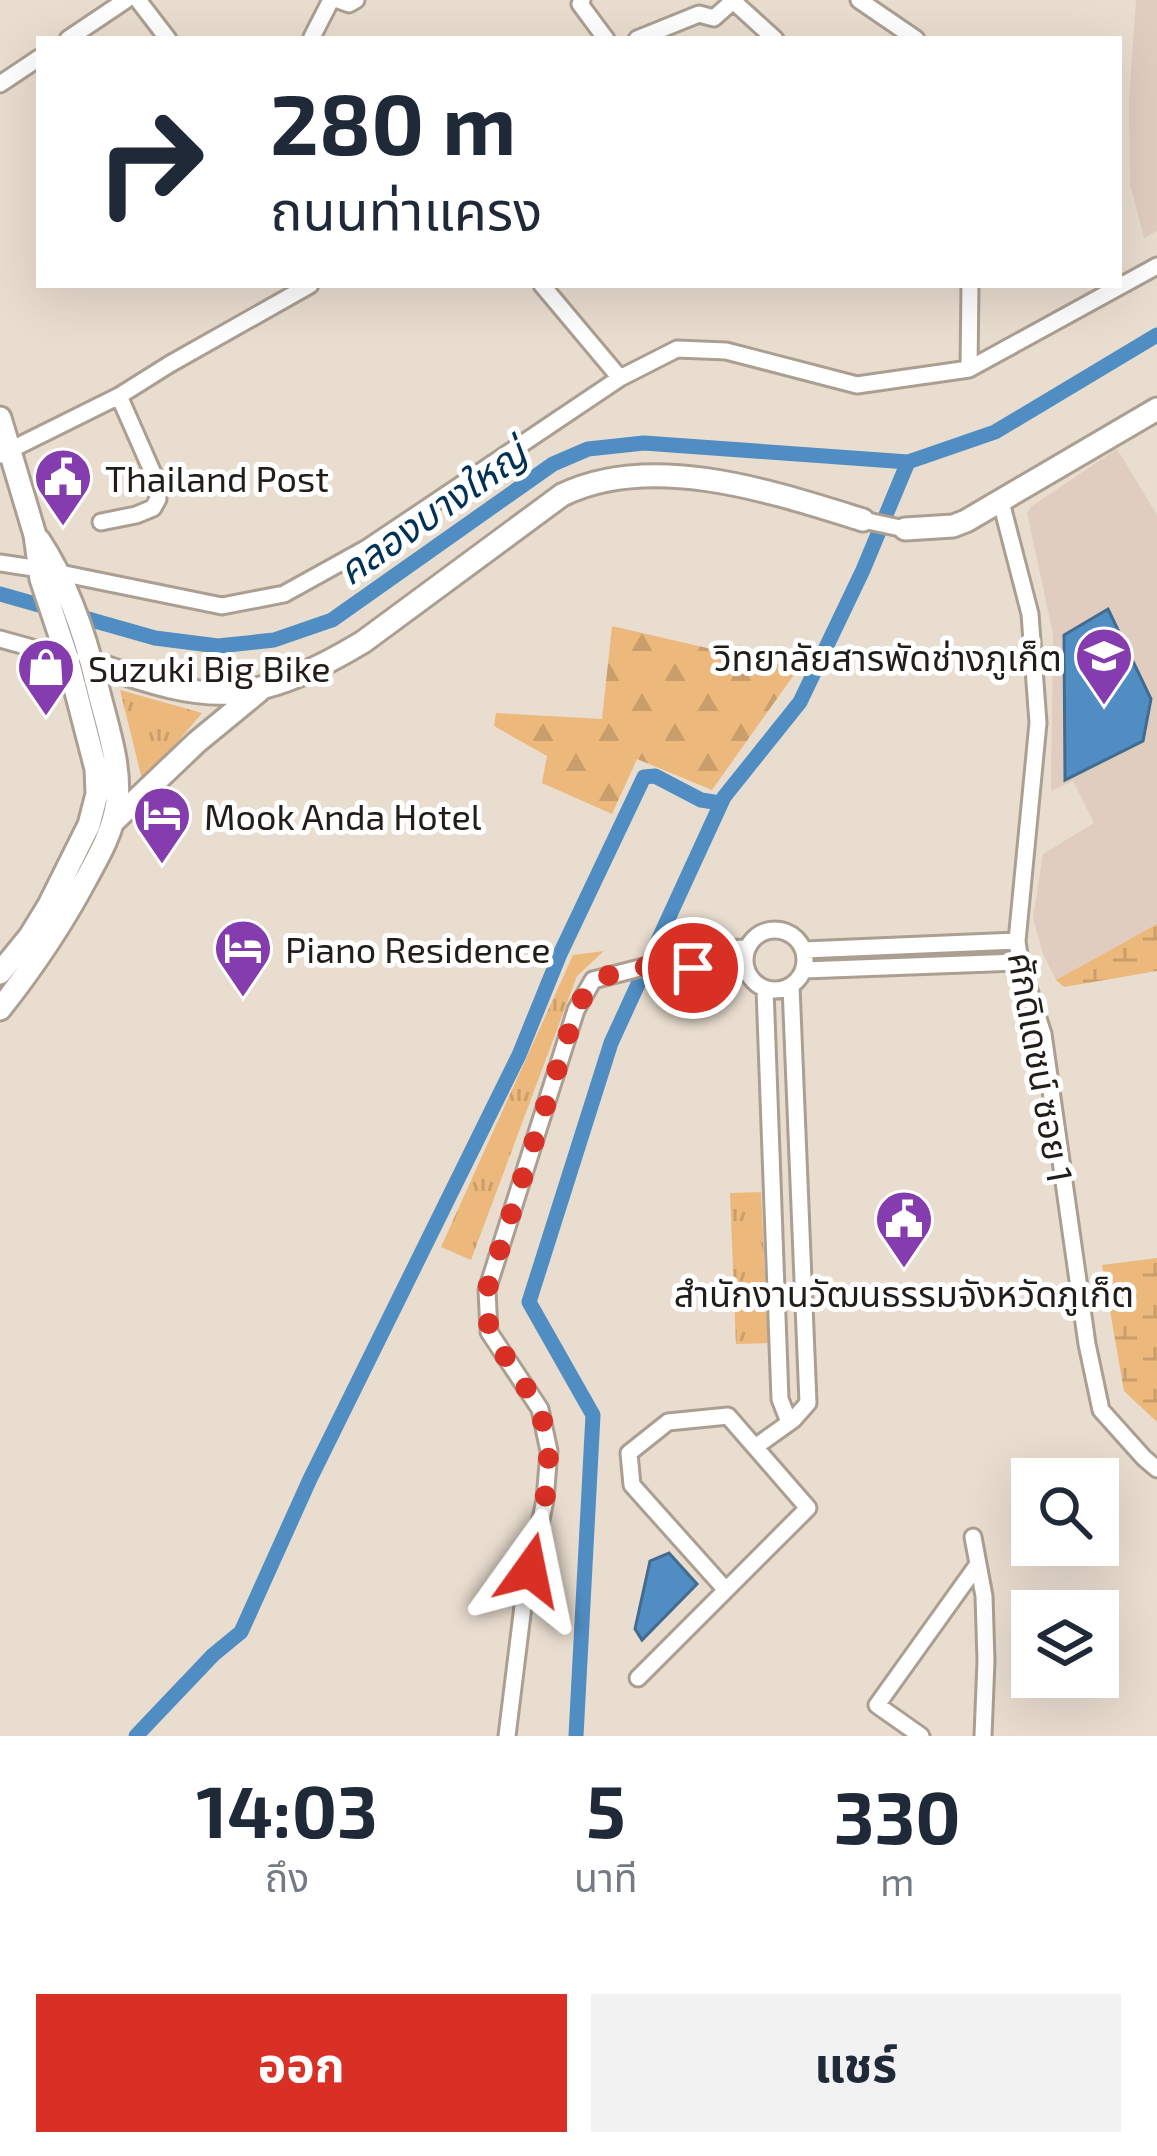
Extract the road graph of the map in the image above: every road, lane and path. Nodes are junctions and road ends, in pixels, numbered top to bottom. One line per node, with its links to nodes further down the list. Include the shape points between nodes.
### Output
1 (126, 0): 8 (street)
2 (138, 0): 9 (street)
3 (334, 0): 4 (street); 10 (street)
4 (356, 0)
5 (582, 0): 11 (street)
6 (859, 0): 14 (street)
7 (736, 2): 12 (street, via 713,17 699,14); 13 (street)
8 (72, 36)
9 (166, 36)
10 (313, 36)
11 (604, 36)
12 (644, 36)
13 (772, 36)
14 (912, 36)
15 (36, 60): 16 (street)
16 (0, 84)
17 (1157, 266): 18 (street)
18 (1122, 285)
19 (301, 288): 25 (street)
20 (545, 288): 24 (street)
21 (970, 288): 23 (street)
22 (1117, 288): 23 (street)
23 (969, 369): 24 (street, via 857,385 725,351 676,349)
24 (620, 378): 34 (street, via 284,595 222,606)
25 (119, 396): 28 (street); 31 (street, via 158,499 154,508)
26 (1157, 409): 29 (street)
27 (0, 418): 28 (street)
28 (6, 453): 34 (street)
29 (1001, 502): 32 (street, via 953,526); 40 (street, ศักดิเดชน์ ซอย 1, via 1030,614 1038,723)
30 (863, 520): 32 (street); 38 (street, via 694,478 585,484 364,642)
31 (101, 522)
32 (905, 530)
33 (0, 563): 34 (street)
34 (51, 576): 36 (street); 37 (street)
35 (0, 638): 37 (street)
36 (88, 652): 37 (street); 38 (street, via 155,683 229,693); 39 (street, via 117,775)
37 (67, 657): 47 (street, via 97,794 49,905)
38 (264, 686): 39 (street)
39 (113, 822): 50 (street, via 43,955)
40 (1017, 940): 42 (street); 43 (street, ศักดิเดชน์ ซอย 1)
41 (747, 948): 42 (street, via 760,933 780,929); 44 (street); 46 (street)
42 (804, 950): 45 (street)
43 (1020, 962): 45 (street); 59 (street, ศักดิเดชน์ ซอย 1, via 1042,1034 1101,1410)
44 (669, 963): 46 (street); 64 (street, via 593,980 576,1010 487,1290 489,1332 540,1409 549,1451)
45 (804, 970): 48 (street)
46 (746, 972): 49 (street)
47 (0, 973)
48 (791, 986): 49 (street); 51 (street)
49 (765, 989): 52 (street)
50 (0, 1010)
51 (796, 1115): 52 (street); 53 (street)
52 (770, 1117): 54 (street)
53 (800, 1227): 54 (street); 55 (street)
54 (774, 1228): 56 (street)
55 (805, 1342): 56 (street); 57 (street, via 808,1403)
56 (778, 1343): 57 (street, via 780,1399)
57 (793, 1420): 58 (street)
58 (755, 1447): 62 (street, via 808,1508); 62 (street, via 728,1416 668,1422 629,1453 632,1485)
59 (1157, 1468)
60 (973, 1537): 61 (street)
61 (978, 1564): 65 (street, via 877,1705); 66 (street)
62 (725, 1589): 63 (street)
63 (638, 1678)
64 (507, 1736)
65 (921, 1736)
66 (982, 1736)

